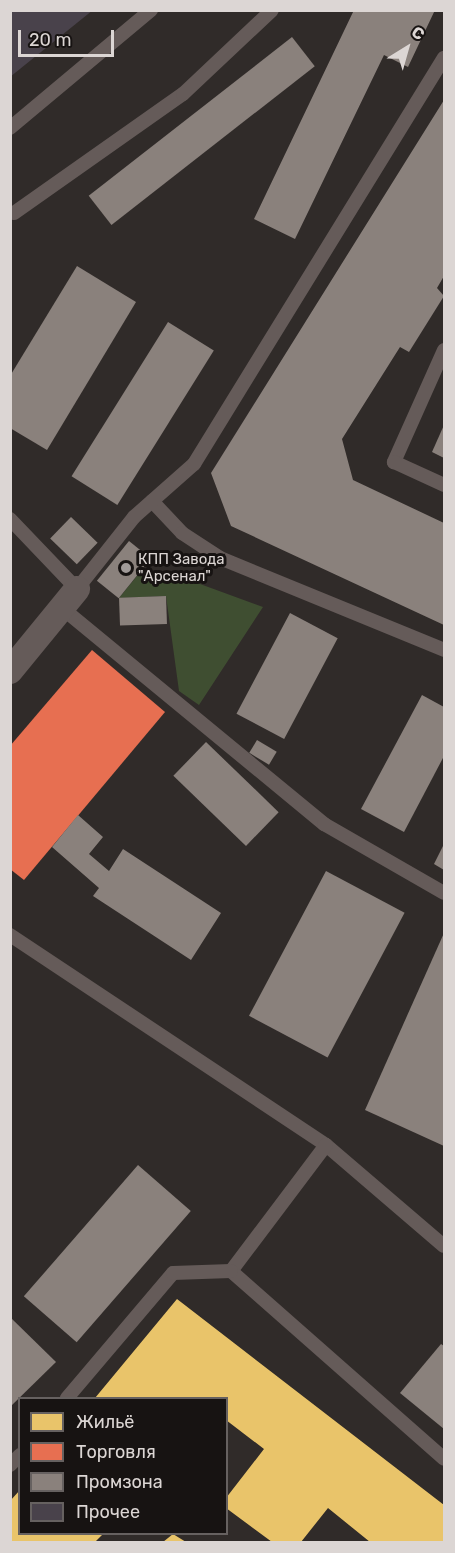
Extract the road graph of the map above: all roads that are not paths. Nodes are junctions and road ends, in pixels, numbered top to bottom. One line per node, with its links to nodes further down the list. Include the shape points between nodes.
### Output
1 (151, 10): 4 (lane)
2 (272, 10): 5 (lane, via 183,94)
3 (444, 58): 8 (lane, via 194,464)
4 (10, 128)
5 (12, 213)
6 (444, 350): 7 (lane, via 394,462)
7 (444, 485)
8 (152, 501): 10 (lane); 11 (lane, via 182,533 220,558)
9 (10, 519): 10 (lane)
10 (69, 598): 12 (street); 13 (lane, via 324,824)
11 (444, 650)
12 (10, 671)
13 (444, 893)
14 (10, 935): 15 (lane)
15 (326, 1145): 16 (lane); 17 (lane)
16 (444, 1246)
17 (231, 1271): 18 (lane, via 173,1273); 19 (lane)
18 (68, 1397)
19 (444, 1459)

